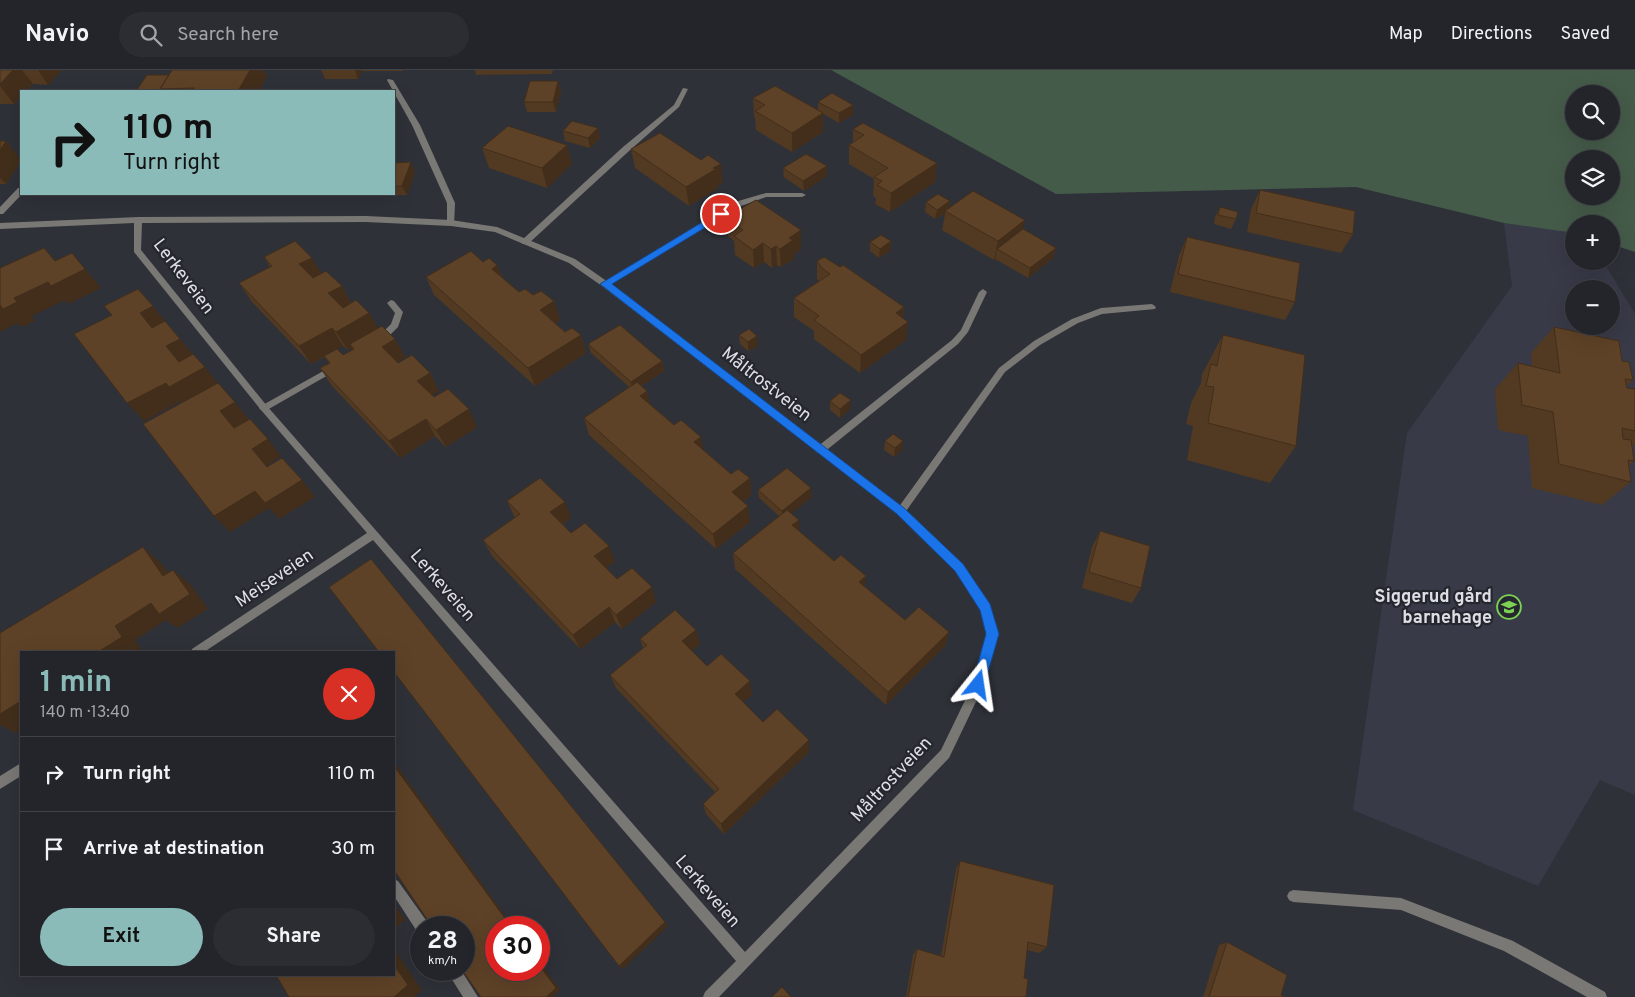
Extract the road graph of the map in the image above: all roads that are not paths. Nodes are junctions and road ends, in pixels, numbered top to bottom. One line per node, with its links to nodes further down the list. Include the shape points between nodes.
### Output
1 (390, 80): 7 (street, via 416,125 450,203)
2 (685, 89): 9 (street, via 676,106)
3 (20, 191): 5 (street)
4 (802, 195): 10 (street, via 766,195 738,204)
5 (0, 212)
6 (138, 220): 7 (street, Måltrostveien, via 366,219); 8 (street, Måltrostveien); 16 (street, Lerkeveien, via 137,250)
7 (451, 223): 9 (street, Måltrostveien, via 497,230)
8 (0, 226)
9 (525, 242): 10 (street, Måltrostveien, via 572,261)
10 (605, 284): 17 (street, Måltrostveien)
11 (983, 292): 17 (street, via 964,332 955,342)
12 (390, 303): 14 (street, via 399,312 395,325)
13 (1152, 307): 18 (street, via 1101,311 1036,342 1002,370)
14 (374, 344)
15 (344, 362): 16 (street)
16 (264, 408): 19 (street, Lerkeveien)
17 (820, 450): 18 (street, Måltrostveien)
18 (900, 511): 26 (street, Måltrostveien, via 959,568 986,608 992,634 978,685 945,754)
19 (374, 534): 20 (street, Meiseveien); 26 (street, Lerkeveien)
20 (198, 651)
21 (20, 770): 22 (street)
22 (0, 783)
23 (395, 886): 25 (street)
24 (1293, 896): 30 (street, via 1401,904 1508,946)
25 (415, 916)
26 (745, 962): 29 (street, Måltrostveien)
27 (460, 981): 28 (street)
28 (471, 997)
29 (710, 997)
30 (1600, 997)

